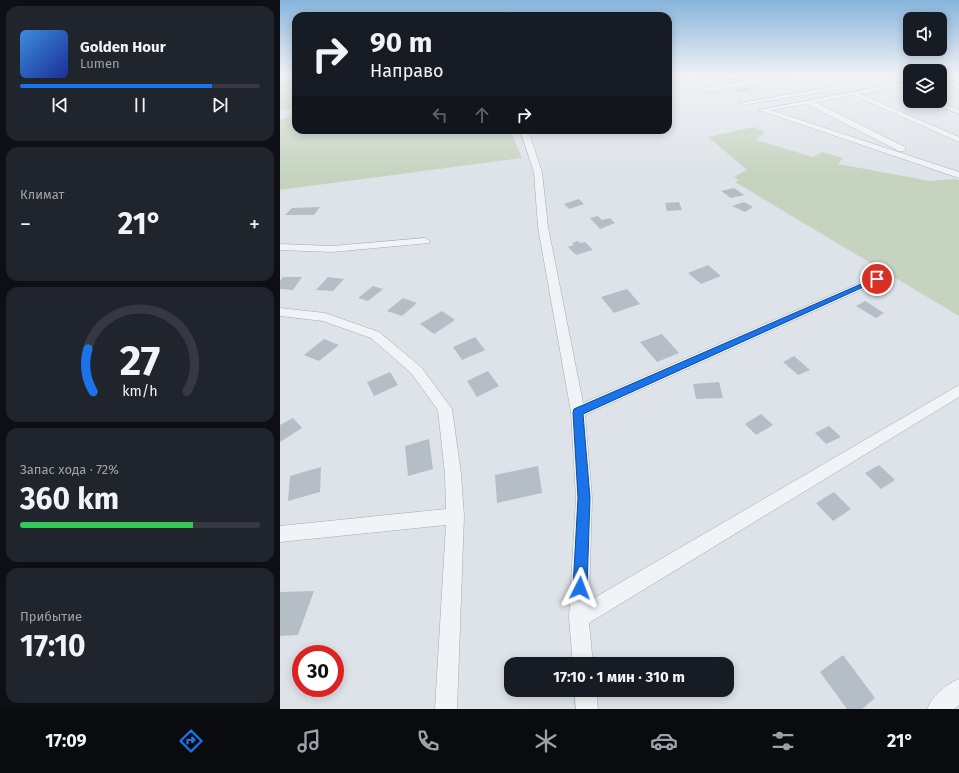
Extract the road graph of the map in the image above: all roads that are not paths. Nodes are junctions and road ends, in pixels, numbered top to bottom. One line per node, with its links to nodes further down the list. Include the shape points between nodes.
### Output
1 (779, 107): 8 (street, via 762,110)
2 (819, 107): 8 (street)
3 (885, 107): 7 (street)
4 (947, 107): 5 (street)
5 (959, 112)
6 (525, 134): 15 (street, via 538,172 543,227)
7 (959, 140)
8 (939, 168): 9 (street)
9 (959, 175)
10 (425, 241): 11 (street, via 332,249)
11 (280, 247)
12 (877, 279): 15 (street)
13 (280, 312): 16 (street, via 325,317 375,335 416,370 445,408)
14 (959, 390): 18 (street)
15 (578, 412): 18 (street, via 584,498)
16 (455, 516): 17 (street); 22 (street)
17 (280, 534)
18 (579, 618): 19 (street)
19 (582, 657)
20 (959, 690): 24 (street)
21 (586, 697): 23 (street)
22 (446, 709)
23 (587, 709)
24 (938, 709)

